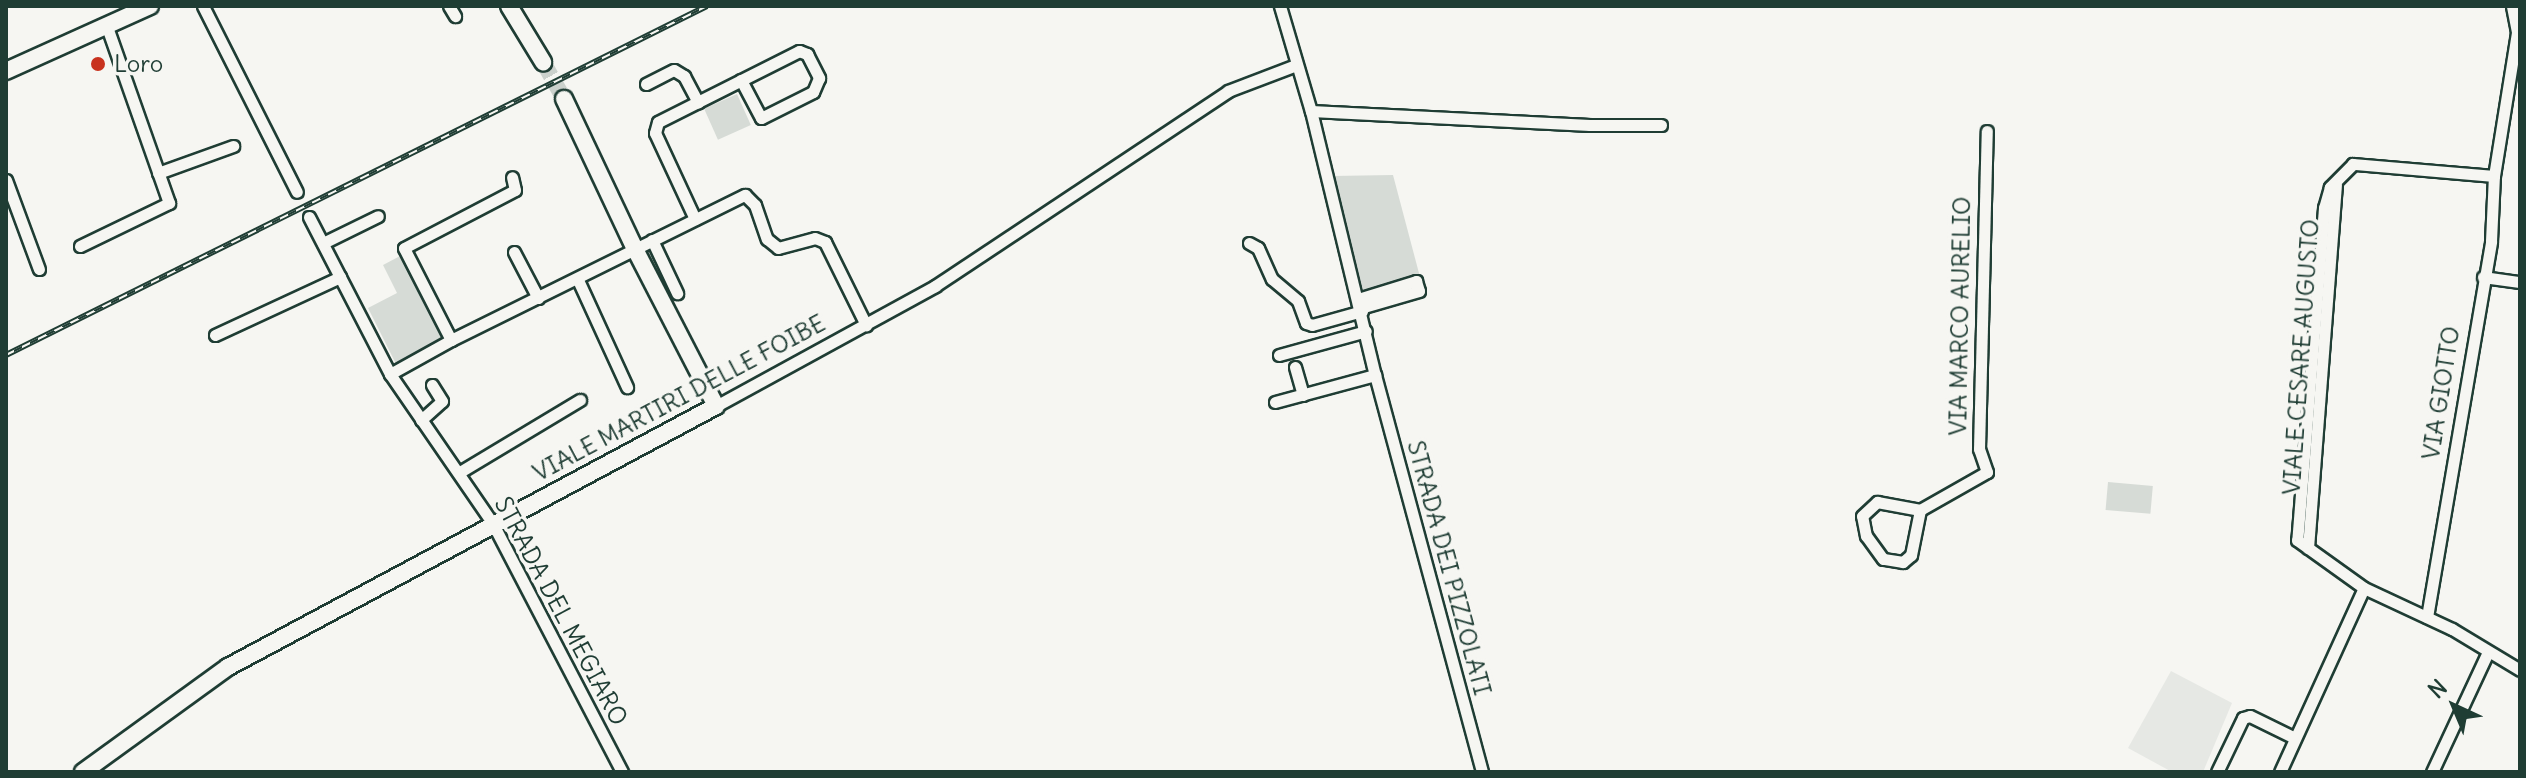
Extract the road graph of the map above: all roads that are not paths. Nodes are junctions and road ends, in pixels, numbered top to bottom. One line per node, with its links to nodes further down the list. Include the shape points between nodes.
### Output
1 (150, 6): 6 (street)
2 (203, 6): 23 (street)
3 (509, 6): 7 (street)
4 (1280, 6): 8 (street, STRADA DEI PIZZOLATI)
5 (2512, 6): 20 (street, VIA GIOTTO, via 2517,32)
6 (107, 27): 9 (street); 19 (street)
7 (543, 62)
8 (1296, 65): 14 (street, STRADA DEI PIZZOLATI); 42 (street, VIALE MARTIRI DELLE FOIBE, via 1217,98 935,286)
9 (6, 71)
10 (741, 80): 10 (street, via 761,118 813,92 819,78 807,54 799,51); 13 (street)
11 (646, 84): 13 (street, via 674,70 684,76)
12 (564, 99): 31 (street)
13 (698, 102): 26 (street, via 658,122 655,130)
14 (1311, 111): 15 (street, via 1593,130); 41 (street, STRADA DEI PIZZOLATI)
15 (1661, 125)
16 (1987, 131): 58 (street, VIA MARCO AURELIO, via 1979,449 1987,472)
17 (233, 146): 19 (street)
18 (2342, 171): 20 (street, via 2353,164); 60 (street, VIALE CESARE AUGUSTO, via 2335,190); 60 (street, VIALE CESARE AUGUSTO, via 2324,208 2297,540)
19 (158, 173): 30 (street, via 169,203)
20 (2494, 176): 35 (street, VIA GIOTTO, via 2491,241)
21 (512, 177): 45 (street, via 515,190 404,248)
22 (6, 180): 33 (street)
23 (297, 192)
24 (378, 216): 28 (street)
25 (309, 217): 28 (street, STRADA DEL MEGIARO)
26 (695, 219): 27 (street); 42 (street, via 745,195 755,205 767,239 778,248 815,238 825,242)
27 (652, 240): 31 (street); 39 (street)
28 (323, 243): 34 (street, STRADA DEL MEGIARO)
29 (1249, 243): 41 (street, via 1258,248 1272,279 1298,301 1306,323)
30 (80, 246)
31 (635, 249): 36 (street); 55 (street)
32 (514, 252): 40 (street)
33 (39, 269)
34 (340, 277): 44 (street); 48 (street, STRADA DEL MEGIARO)
35 (2483, 277): 37 (street); 62 (street, VIA GIOTTO)
36 (578, 280): 40 (street); 51 (street)
37 (2520, 282)
38 (1419, 291): 41 (street, via 1416,281)
39 (677, 293)
40 (538, 298): 45 (street)
41 (1360, 306): 43 (street, STRADA DEI PIZZOLATI)
42 (866, 325): 55 (street, VIALE MARTIRI DELLE FOIBE)
43 (1366, 331): 46 (street); 49 (street, STRADA DEI PIZZOLATI)
44 (215, 335)
45 (451, 340): 48 (street)
46 (1279, 355)
47 (1295, 367): 52 (street)
48 (390, 374): 56 (street, STRADA DEL MEGIARO)
49 (1375, 375): 52 (street); 68 (street, STRADA DEI PIZZOLATI)
50 (432, 385): 56 (street, via 442,401)
51 (627, 387)
52 (1303, 395): 54 (street)
53 (580, 400): 57 (street)
54 (1275, 402)
55 (716, 406): 59 (street, VIALE MARTIRI DELLE FOIBE)
56 (421, 420): 57 (street, STRADA DEL MEGIARO)
57 (460, 472): 59 (street, STRADA DEL MEGIARO)
58 (1920, 510): 58 (street, via 1911,555 1903,562 1883,559 1861,522 1866,508 1877,502)
59 (493, 524): 66 (street, VIALE MARTIRI DELLE FOIBE, via 228,667); 67 (street, STRADA DEL MEGIARO)
60 (2308, 548): 61 (street)
61 (2364, 588): 62 (street); 65 (street)
62 (2427, 617): 63 (street)
63 (2488, 652): 64 (street); 71 (street)
64 (2520, 670)
65 (2295, 738): 69 (street, via 2250,716 2243,718); 70 (street)
66 (83, 772)
67 (622, 772)
68 (1482, 772)
69 (2217, 772)
70 (2280, 772)
71 (2432, 772)

